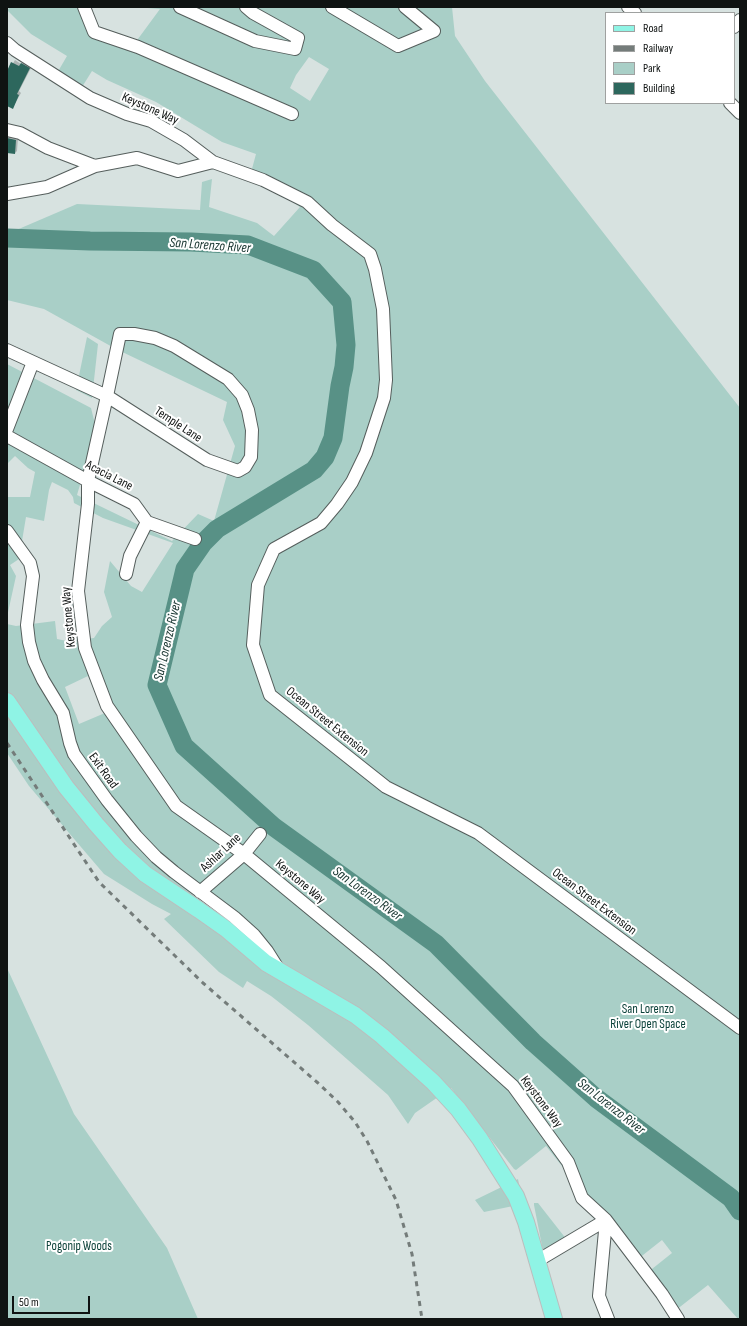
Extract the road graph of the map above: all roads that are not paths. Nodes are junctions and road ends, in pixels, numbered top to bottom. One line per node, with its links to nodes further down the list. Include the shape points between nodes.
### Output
1 (84, 7): 8 (street, via 94,32 138,47)
2 (180, 7): 3 (street, via 254,41 295,49 298,38)
3 (246, 7)
4 (332, 7): 5 (street, via 398,46 434,31)
5 (405, 7)
6 (7, 43): 11 (street, Keystone Way, via 90,98 151,122 184,140)
7 (731, 104): 9 (street)
8 (292, 114)
9 (740, 114)
10 (7, 130): 12 (street, via 20,133 48,148)
11 (213, 162): 12 (street, via 178,170 138,158); 14 (street, Keystone Way, via 263,180)
12 (95, 166): 13 (street, via 47,187)
13 (7, 194)
14 (307, 202): 31 (street, Ocean Street Extension, via 370,254 383,309 386,380 384,398 366,453 352,482 321,522 274,549 258,584 253,645 270,694 386,787 478,833)
15 (7, 350): 16 (street)
16 (33, 362): 17 (street); 18 (street)
17 (107, 396): 20 (street, Temple Lane, via 207,460); 20 (street, Keystone Way, via 120,334 155,338 174,346 228,380 242,395 252,430 251,456 245,466); 21 (street, Keystone Way)
18 (7, 429)
19 (7, 436): 21 (street, Acacia Lane)
20 (238, 471)
21 (88, 481): 22 (street, Acacia Lane, via 134,504); 28 (street, Keystone Way, via 88,504 78,591 85,648 107,706 176,806)
22 (147, 522): 24 (street); 25 (street, via 130,556)
23 (7, 532): 29 (street, Exit Road, via 30,563 33,576 27,625 29,642 43,680 63,713 74,754 136,836 168,867)
24 (195, 539)
25 (126, 574)
26 (7, 701): 30 (main road, via 66,787 120,851 145,874 226,929 266,963)
27 (260, 834): 28 (street, Ashlar Lane)
28 (244, 854): 29 (street, Ashlar Lane); 32 (street, Keystone Way, via 381,967 513,1086 568,1162 582,1198)
29 (200, 892): 30 (street, Exit Road, via 254,935)
30 (280, 971): 33 (main road, via 355,1015 433,1082 458,1109 516,1196)
31 (740, 1028)
32 (606, 1220): 33 (street); 35 (street, via 599,1296); 36 (street, Keystone Way)
33 (537, 1261): 34 (main road)
34 (554, 1319)
35 (608, 1319)
36 (678, 1319)

